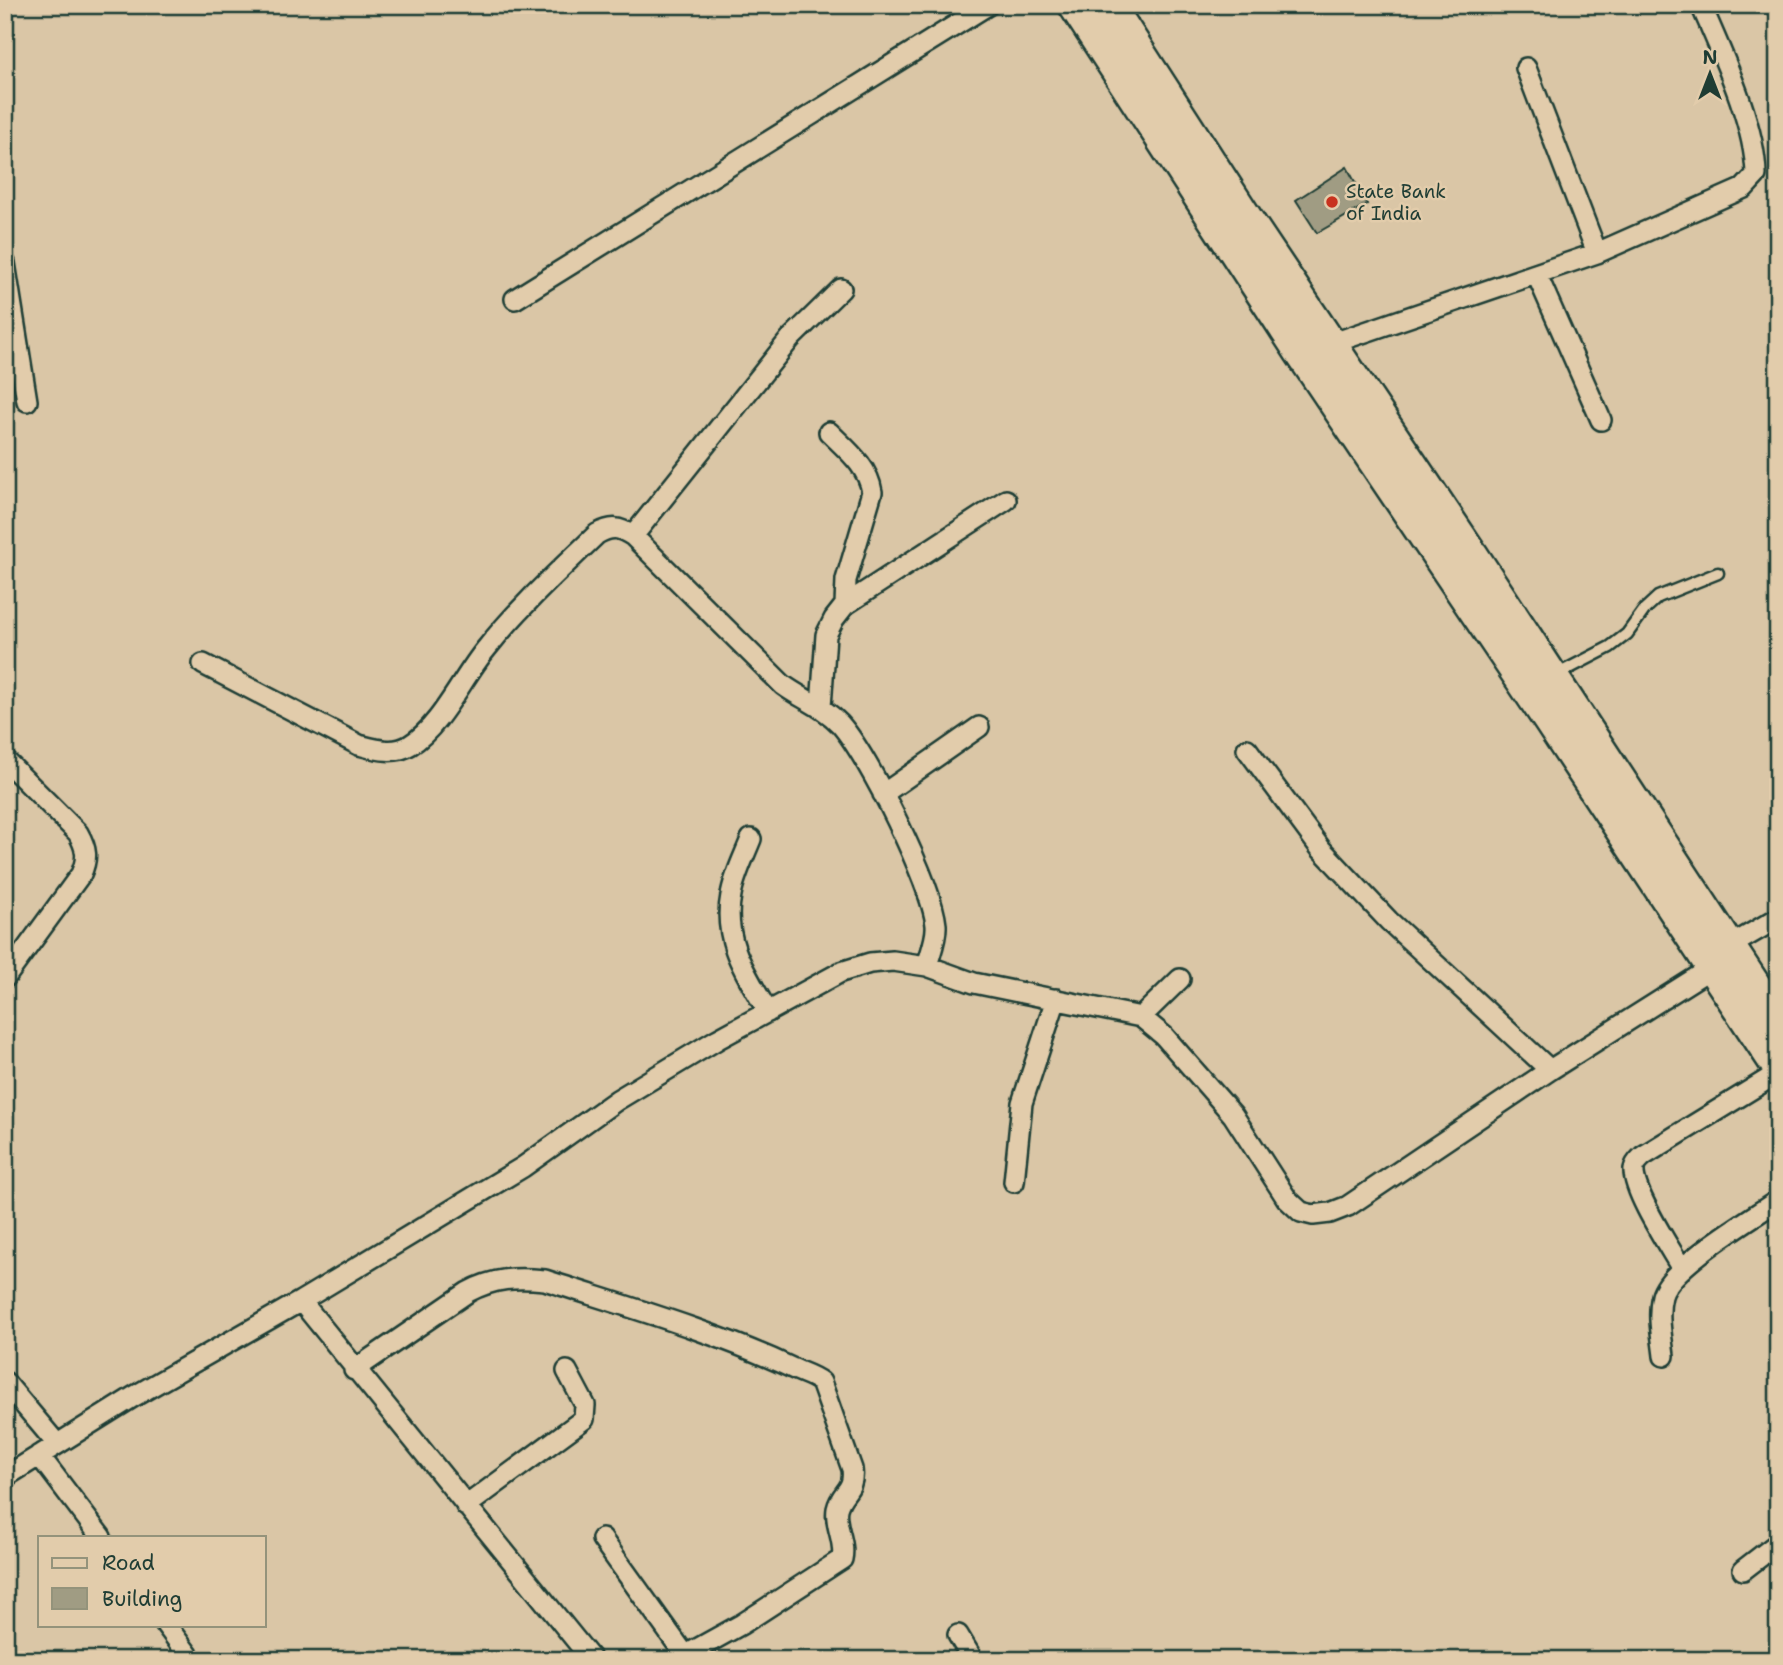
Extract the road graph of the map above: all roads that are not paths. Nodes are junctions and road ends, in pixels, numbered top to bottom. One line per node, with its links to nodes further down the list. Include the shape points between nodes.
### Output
1 (988, 5): 10 (street)
2 (1074, 5): 28 (main road, via 1308,363 1558,732)
3 (1108, 5): 11 (main road)
4 (1701, 5): 6 (street, via 1731,75 1756,156 1756,175 1744,188)
5 (1526, 68): 6 (street)
6 (1597, 253): 8 (street)
7 (5, 263): 12 (street)
8 (1537, 275): 11 (street); 13 (street)
9 (841, 289): 16 (street, via 790,340)
10 (515, 299)
11 (1330, 344): 20 (main road)
12 (27, 401)
13 (1601, 420)
14 (830, 432): 18 (street, via 863,468 873,492 846,580)
15 (1006, 500): 18 (street)
16 (633, 536): 19 (street, via 609,527 597,534 526,602 485,650 427,734 407,747 383,751 359,745); 21 (street, via 783,685)
17 (1718, 573): 20 (lane, via 1658,597 1610,647)
18 (845, 605): 21 (street, via 826,635)
19 (203, 664)
20 (1552, 677): 28 (main road)
21 (821, 706): 25 (street, via 853,741)
22 (979, 727): 25 (street)
23 (1247, 749): 37 (street, via 1321,849 1389,921)
24 (5, 760): 30 (street, via 78,833 87,861)
25 (883, 794): 29 (street, via 933,903 937,929)
26 (751, 839): 33 (street, via 731,893 729,927 738,959)
27 (1778, 918): 28 (street)
28 (1720, 957): 35 (main road); 36 (main road); 37 (street)
29 (927, 967): 32 (street, via 974,983); 33 (street, via 893,961 870,963 841,972)
30 (5, 978)
31 (1180, 979): 34 (street)
32 (1056, 999): 34 (street); 39 (street, via 1022,1103)
33 (768, 1012): 42 (street, via 617,1100 523,1167)
34 (1141, 1017): 37 (street, via 1164,1036 1233,1115 1287,1199 1301,1212 1314,1215 1348,1206)
35 (1778, 1022)
36 (1778, 1066)
37 (1550, 1070)
38 (1778, 1073): 41 (street, via 1636,1162 1635,1180 1643,1200)
39 (1014, 1182)
40 (1778, 1200): 41 (street)
41 (1682, 1269): 43 (street, via 1668,1282 1662,1296)
42 (300, 1301): 44 (street); 47 (street)
43 (1664, 1356)
44 (354, 1370): 50 (street); 57 (street, via 484,1283 521,1278 545,1280 697,1330 771,1357 821,1382 852,1469 850,1490 836,1514 843,1539 842,1559 742,1624)
45 (568, 1371): 50 (street, via 585,1405 584,1419)
46 (5, 1382): 47 (street)
47 (57, 1444): 48 (street)
48 (40, 1455): 49 (street); 51 (street)
49 (5, 1476)
50 (466, 1506): 59 (street)
51 (99, 1536)
52 (602, 1539): 57 (street)
53 (1778, 1543): 54 (street)
54 (1743, 1570)
55 (167, 1626): 58 (street)
56 (958, 1635): 60 (street)
57 (681, 1657)
58 (192, 1660)
59 (592, 1660)
60 (973, 1660)

